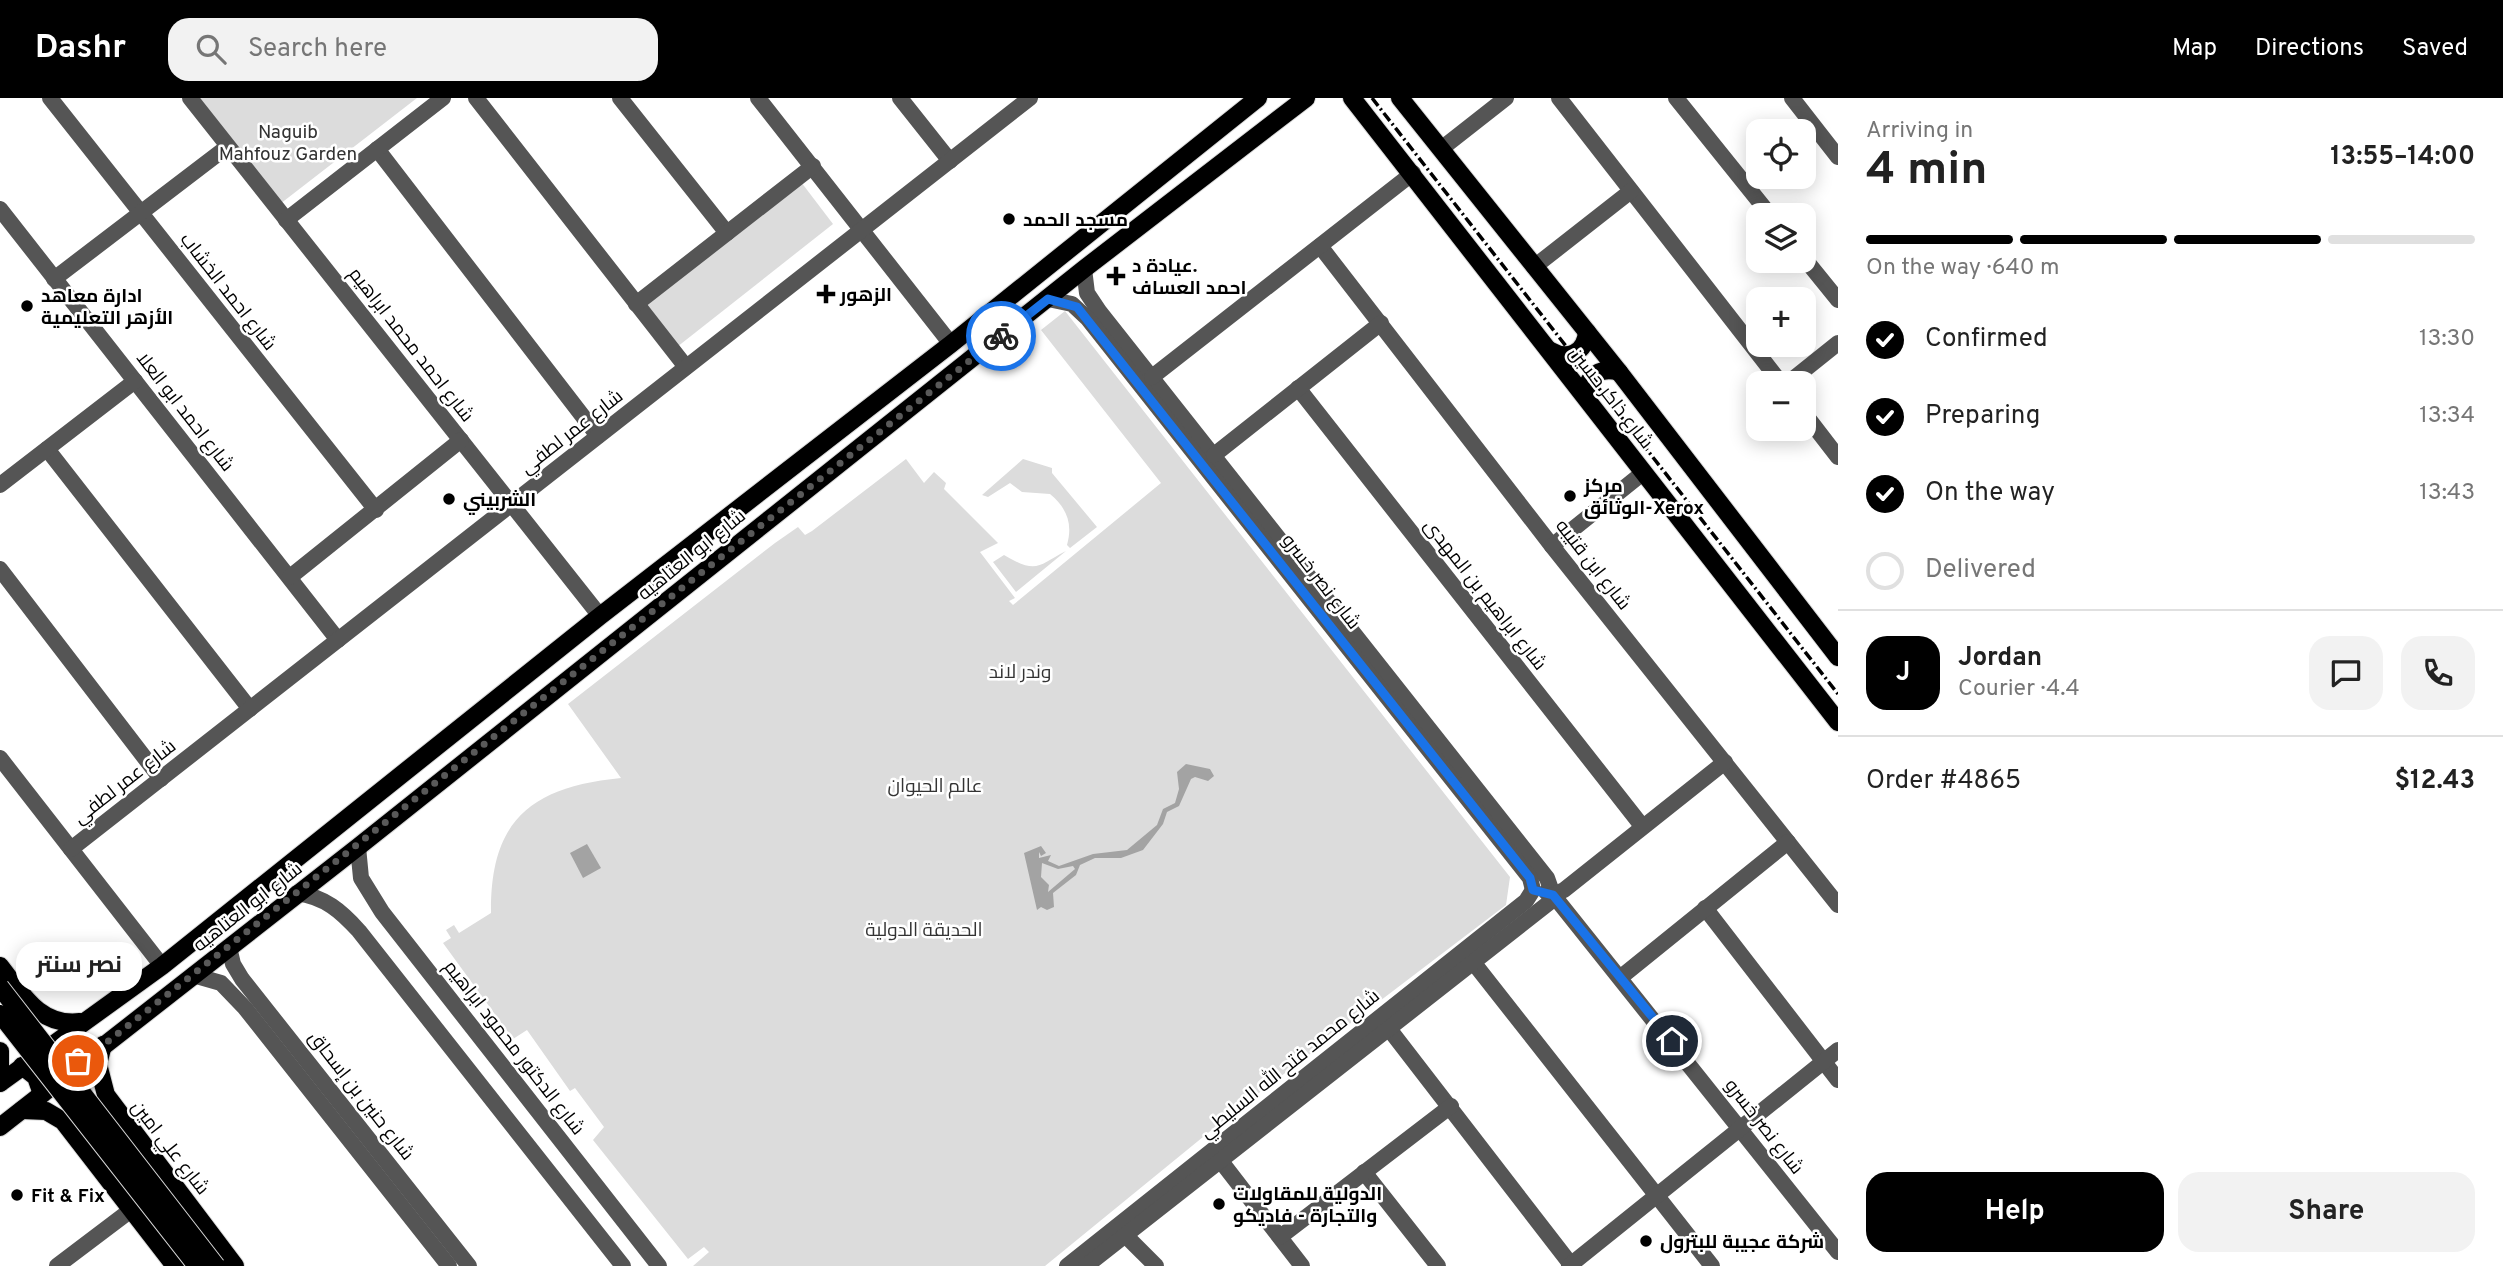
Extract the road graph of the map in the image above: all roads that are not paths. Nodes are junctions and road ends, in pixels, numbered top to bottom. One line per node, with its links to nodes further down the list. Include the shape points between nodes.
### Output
1 (50, 98): 27 (street, شارع احمد الخشاب)
2 (190, 98): 17 (street, شارع احمد محمد ابراهيم)
3 (443, 98): 18 (street)
4 (476, 98): 38 (street)
5 (620, 98): 30 (street)
6 (758, 98): 22 (street)
7 (900, 98): 21 (street)
8 (1030, 98): 21 (street, شارع عمر لطفي)
9 (1258, 98): 43 (main road, شارع ابو العتاهيه)
10 (1352, 98): 23 (main road, شارع ذاكر حسين)
11 (1400, 98): 19 (main road, شارع ذاكر حسين)
12 (1506, 98): 19 (street)
13 (1559, 98): 24 (street)
14 (1676, 98): 25 (street)
15 (1792, 98): 20 (street)
16 (1300, 100): 33 (main road, شارع ابو العتاهيه)
17 (227, 147): 27 (street); 28 (street, شارع احمد محمد ابراهيم)
18 (377, 149): 28 (street); 54 (street)
19 (1441, 149): 32 (main road, شارع ذاكر حسين)
20 (1838, 156)
21 (950, 161): 29 (street, شارع عمر لطفي)
22 (813, 166): 29 (street); 30 (street)
23 (1413, 173): 31 (street); 44 (main road, شارع ذاكر حسين)
24 (1631, 191): 32 (street); 46 (street)
25 (1760, 203)
26 (0, 209): 35 (street, شارع احمد ابو العلا)
27 (141, 214): 35 (street); 62 (street, شارع احمد الخشاب)
28 (286, 220): 55 (street, شارع احمد محمد ابراهيم)
29 (862, 230): 43 (street); 45 (street, شارع عمر لطفي)
30 (727, 233): 38 (street)
31 (1320, 246): 40 (street, شارع ابن قتيبه); 49 (street)
32 (1534, 267): 41 (main road, شارع ذاكر حسين)
33 (1084, 269): 36 (main road, شارع ابو العتاهيه); 39 (street, شارع نصر خسرو)
34 (1816, 273): 37 (street)
35 (54, 279): 50 (street, شارع احمد ابو العلا)
36 (1048, 299): 39 (street, شارع نصر خسرو); 76 (main road, شارع ابو العتاهيه)
37 (1838, 300)
38 (636, 303): 45 (street)
39 (1093, 315): 49 (street, شارع نصر خسرو); 78 (street, شارع نصر خسرو)
40 (1381, 323): 51 (street); 63 (street, شارع ابن قتيبه)
41 (1587, 332): 44 (main road, via 1575,354); 48 (main road, شارع ذاكر حسين)
42 (1838, 343): 47 (street)
43 (951, 344): 66 (main road, شارع ابو العتاهيه)
44 (1550, 351): 52 (main road, شارع ذاكر حسين)
45 (686, 367): 54 (street, شارع عمر لطفي)
46 (1772, 371)
47 (1803, 371)
48 (1619, 372): 52 (main road, via 1598,372 1590,379); 68 (main road, شارع ذاكر حسين)
49 (1152, 377): 57 (street, شارع نصر خسرو)
50 (135, 381): 56 (street); 65 (street, شارع احمد ابو العلا)
51 (1298, 388): 57 (street); 74 (street, شارع ابراهيم بن المهدى)
52 (1585, 395): 59 (main road, شارع ذاكر حسين)
53 (1816, 429): 58 (street)
54 (598, 436): 61 (street, شارع عمر لطفي)
55 (461, 440): 61 (street, شارع احمد محمد ابراهيم); 62 (street)
56 (47, 449): 60 (street); 69 (street)
57 (1214, 455): 78 (street, شارع نصر خسرو)
58 (1838, 457)
59 (1644, 472): 63 (street); 70 (main road, شارع ذاكر حسين)
60 (0, 485)
61 (512, 505): 66 (street, شارع احمد محمد ابراهيم); 67 (street, شارع عمر لطفي)
62 (376, 510): 65 (street)
63 (1552, 546): 72 (street, شارع ابن قتيبه)
64 (0, 569): 73 (street)
65 (290, 577): 67 (street, شارع احمد ابو العلا)
66 (600, 616): 88 (main road, شارع ابو العتاهيه)
67 (338, 640): 69 (street, شارع عمر لطفي)
68 (1838, 656)
69 (250, 709): 73 (street, شارع عمر لطفي)
70 (1838, 722)
71 (0, 758): 77 (street)
72 (1725, 762): 74 (street, شارع محمد فتح الله السليطي); 75 (street, شارع ابن قتيبه)
73 (161, 779): 77 (street, شارع عمر لطفي)
74 (1642, 826): 80 (street, شارع محمد فتح الله السليطي)
75 (1787, 842): 81 (street, شارع ابن قتيبه); 82 (street)
76 (358, 846): 79 (main road, شارع ابو العتاهيه); 83 (street, شارع الدكتور محمود ابراهيم, via 361,878)
77 (71, 849): 88 (street)
78 (1535, 880): 80 (street); 97 (street, شارع محمد فتح الله السليطي, via 1525,901)
79 (297, 893): 84 (street, via 334,906); 85 (main road, شارع ابو العتاهيه)
80 (1560, 897): 86 (street, شارع محمد فتح الله السليطي); 90 (street, شارع نصر خسرو)
81 (1838, 905)
82 (1705, 908): 90 (street); 102 (street)
83 (382, 912): 84 (street, via 366,913); 130 (street, شارع الدكتور محمود ابراهيم)
84 (359, 931): 129 (street)
85 (229, 947): 89 (main road, شارع ابو العتاهيه); 91 (street, شارع حنين بن إسحاق)
86 (1473, 962): 97 (street, شارع محمد فتح الله السليطي); 116 (street)
87 (0, 965): 92 (main road)
88 (162, 965): 96 (main road, شارع ابو العتاهيه)
89 (193, 975): 93 (street, شارع حنين بن إسحاق, via 212,979); 99 (main road, شارع ابو العتاهيه)
90 (1621, 977): 112 (street, شارع نصر خسرو)
91 (242, 979): 93 (street, via 233,982); 128 (street, شارع حنين بن إسحاق)
92 (6, 984): 94 (main road, via 11,995); 96 (main road, via 43,1017 60,1023); 125 (main road, bridge)
93 (229, 990): 127 (street, شارع حنين بن إسحاق)
94 (0, 1007)
95 (0, 1014): 124 (main road, bridge)
96 (83, 1021): 98 (main road, شارع ابو العتاهيه)
97 (1384, 1022): 108 (street); 114 (street, شارع محمد فتح الله السليطي); 131 (street, شارع محمد فتح الله السليطي)
98 (64, 1034): 103 (main road, via 67,1052); 104 (main road, شارع ابو العتاهيه)
99 (103, 1045): 103 (main road, شارع ابو العتاهيه); 110 (main road, شارع علي امين, via 99,1064 102,1085)
100 (1838, 1050): 102 (street)
101 (0, 1051): 106 (main road)
102 (1823, 1061): 105 (street); 112 (street)
103 (82, 1062): 107 (main road, شارع ابو العتاهيه)
104 (22, 1066): 106 (main road, شارع ابو العتاهيه); 107 (main road, via 36,1077)
105 (1838, 1080)
106 (0, 1083)
107 (42, 1094): 109 (main road, شارع ابو العتاهيه)
108 (1451, 1106): 115 (street); 121 (street)
109 (22, 1110): 111 (main road, شارع ابو العتاهيه); 113 (main road, via 40,1109 58,1117)
110 (128, 1125): 113 (main road, via 102,1131 92,1147); 126 (main road, شارع علي امين)
111 (0, 1127)
112 (1739, 1127): 116 (street); 120 (street, شارع نصر خسرو)
113 (93, 1160): 117 (main road)
114 (1220, 1160): 118 (street, شارع محمد فتح الله السليطي); 119 (street)
115 (1364, 1172): 119 (street); 135 (street)
116 (1656, 1194): 121 (street); 136 (street)
117 (131, 1210): 122 (street); 123 (main road)
118 (1126, 1236): 132 (street, شارع محمد فتح الله السليطي); 133 (street)
119 (1280, 1237): 134 (street)
120 (1838, 1252)
121 (1571, 1265)
122 (57, 1266)
123 (175, 1266)
124 (197, 1266)
125 (216, 1266)
126 (235, 1266)
127 (449, 1266)
128 (469, 1266)
129 (623, 1266)
130 (659, 1266)
131 (1068, 1266)
132 (1086, 1266)
133 (1156, 1266)
134 (1303, 1266)
135 (1438, 1266)
136 (1712, 1266)

